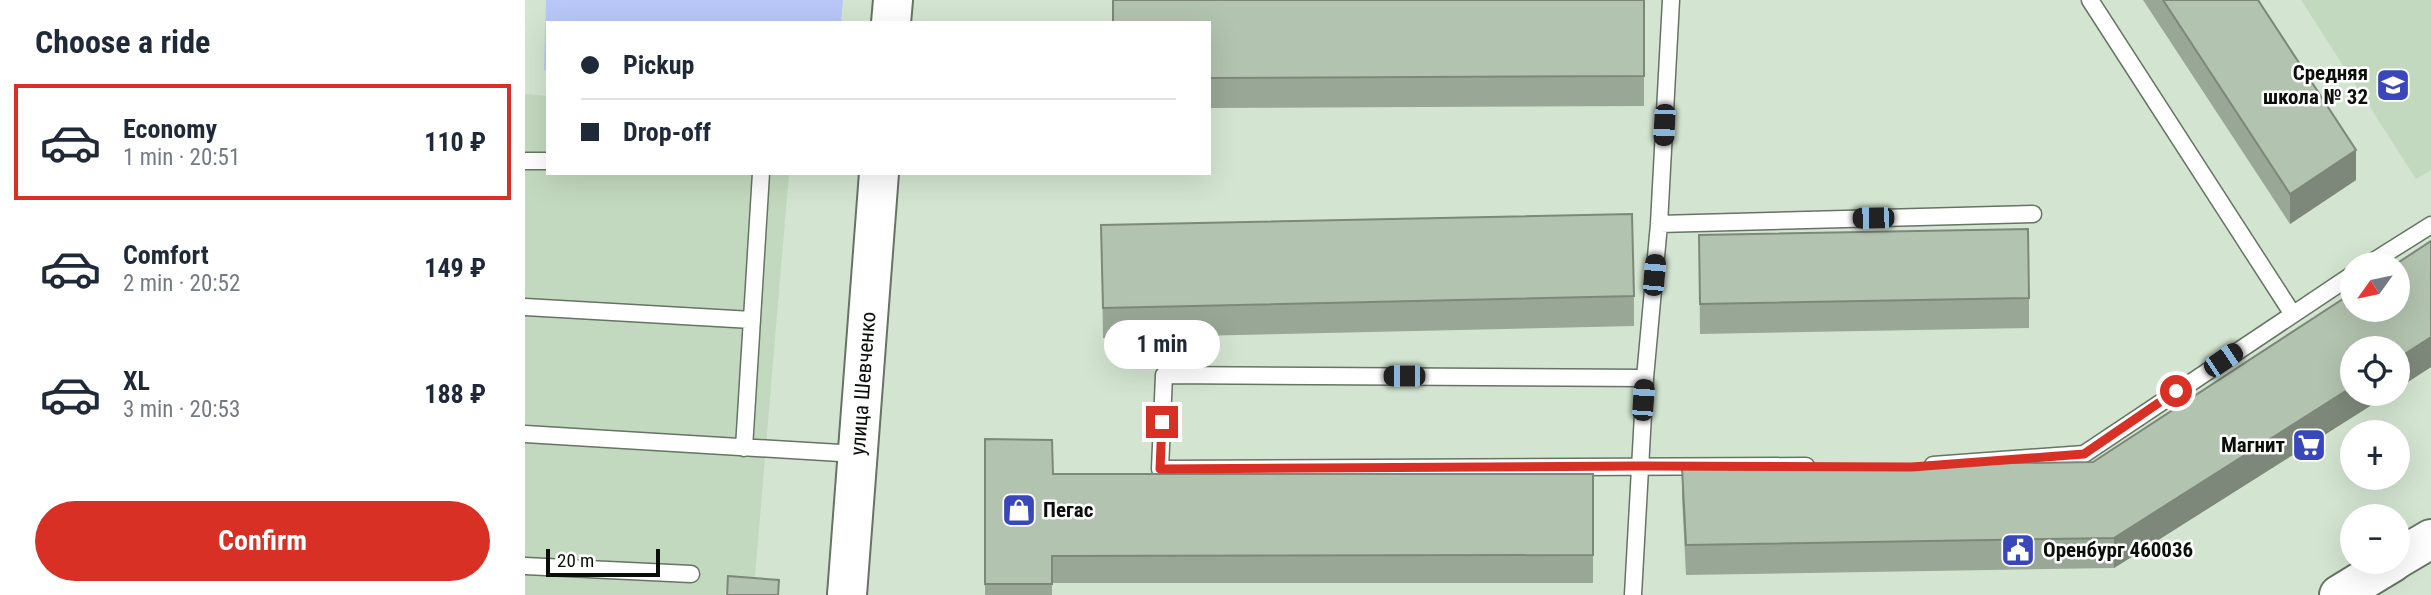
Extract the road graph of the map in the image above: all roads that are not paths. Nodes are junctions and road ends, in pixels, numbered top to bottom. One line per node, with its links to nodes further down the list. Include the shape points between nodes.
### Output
1 (893, 0): 4 (main road)
2 (1671, 0): 10 (lane)
3 (2090, 0): 15 (lane)
4 (891, 21)
5 (525, 160): 6 (lane)
6 (546, 162)
7 (761, 175): 16 (lane)
8 (879, 175): 20 (main road, улица Шевченко)
9 (2032, 214): 10 (lane)
10 (1659, 224): 17 (lane)
11 (2431, 225): 12 (lane)
12 (2388, 252)
13 (2340, 283): 15 (lane)
14 (525, 307): 16 (lane)
15 (2292, 313): 23 (lane, via 2084,454)
16 (752, 320): 19 (lane)
17 (1645, 378): 21 (lane); 21 (lane, via 1164,375 1160,469)
18 (525, 434): 19 (lane)
19 (744, 448): 20 (lane)
20 (857, 454): 29 (main road, улица Шевченко)
21 (1639, 466): 22 (lane); 30 (lane)
22 (1817, 467)
23 (1912, 467)
24 (2431, 538): 25 (main road)
25 (2410, 551)
26 (525, 566): 27 (lane)
27 (691, 574)
28 (2373, 574): 31 (main road)
29 (847, 595)
30 (1633, 595)
31 (2339, 595)

